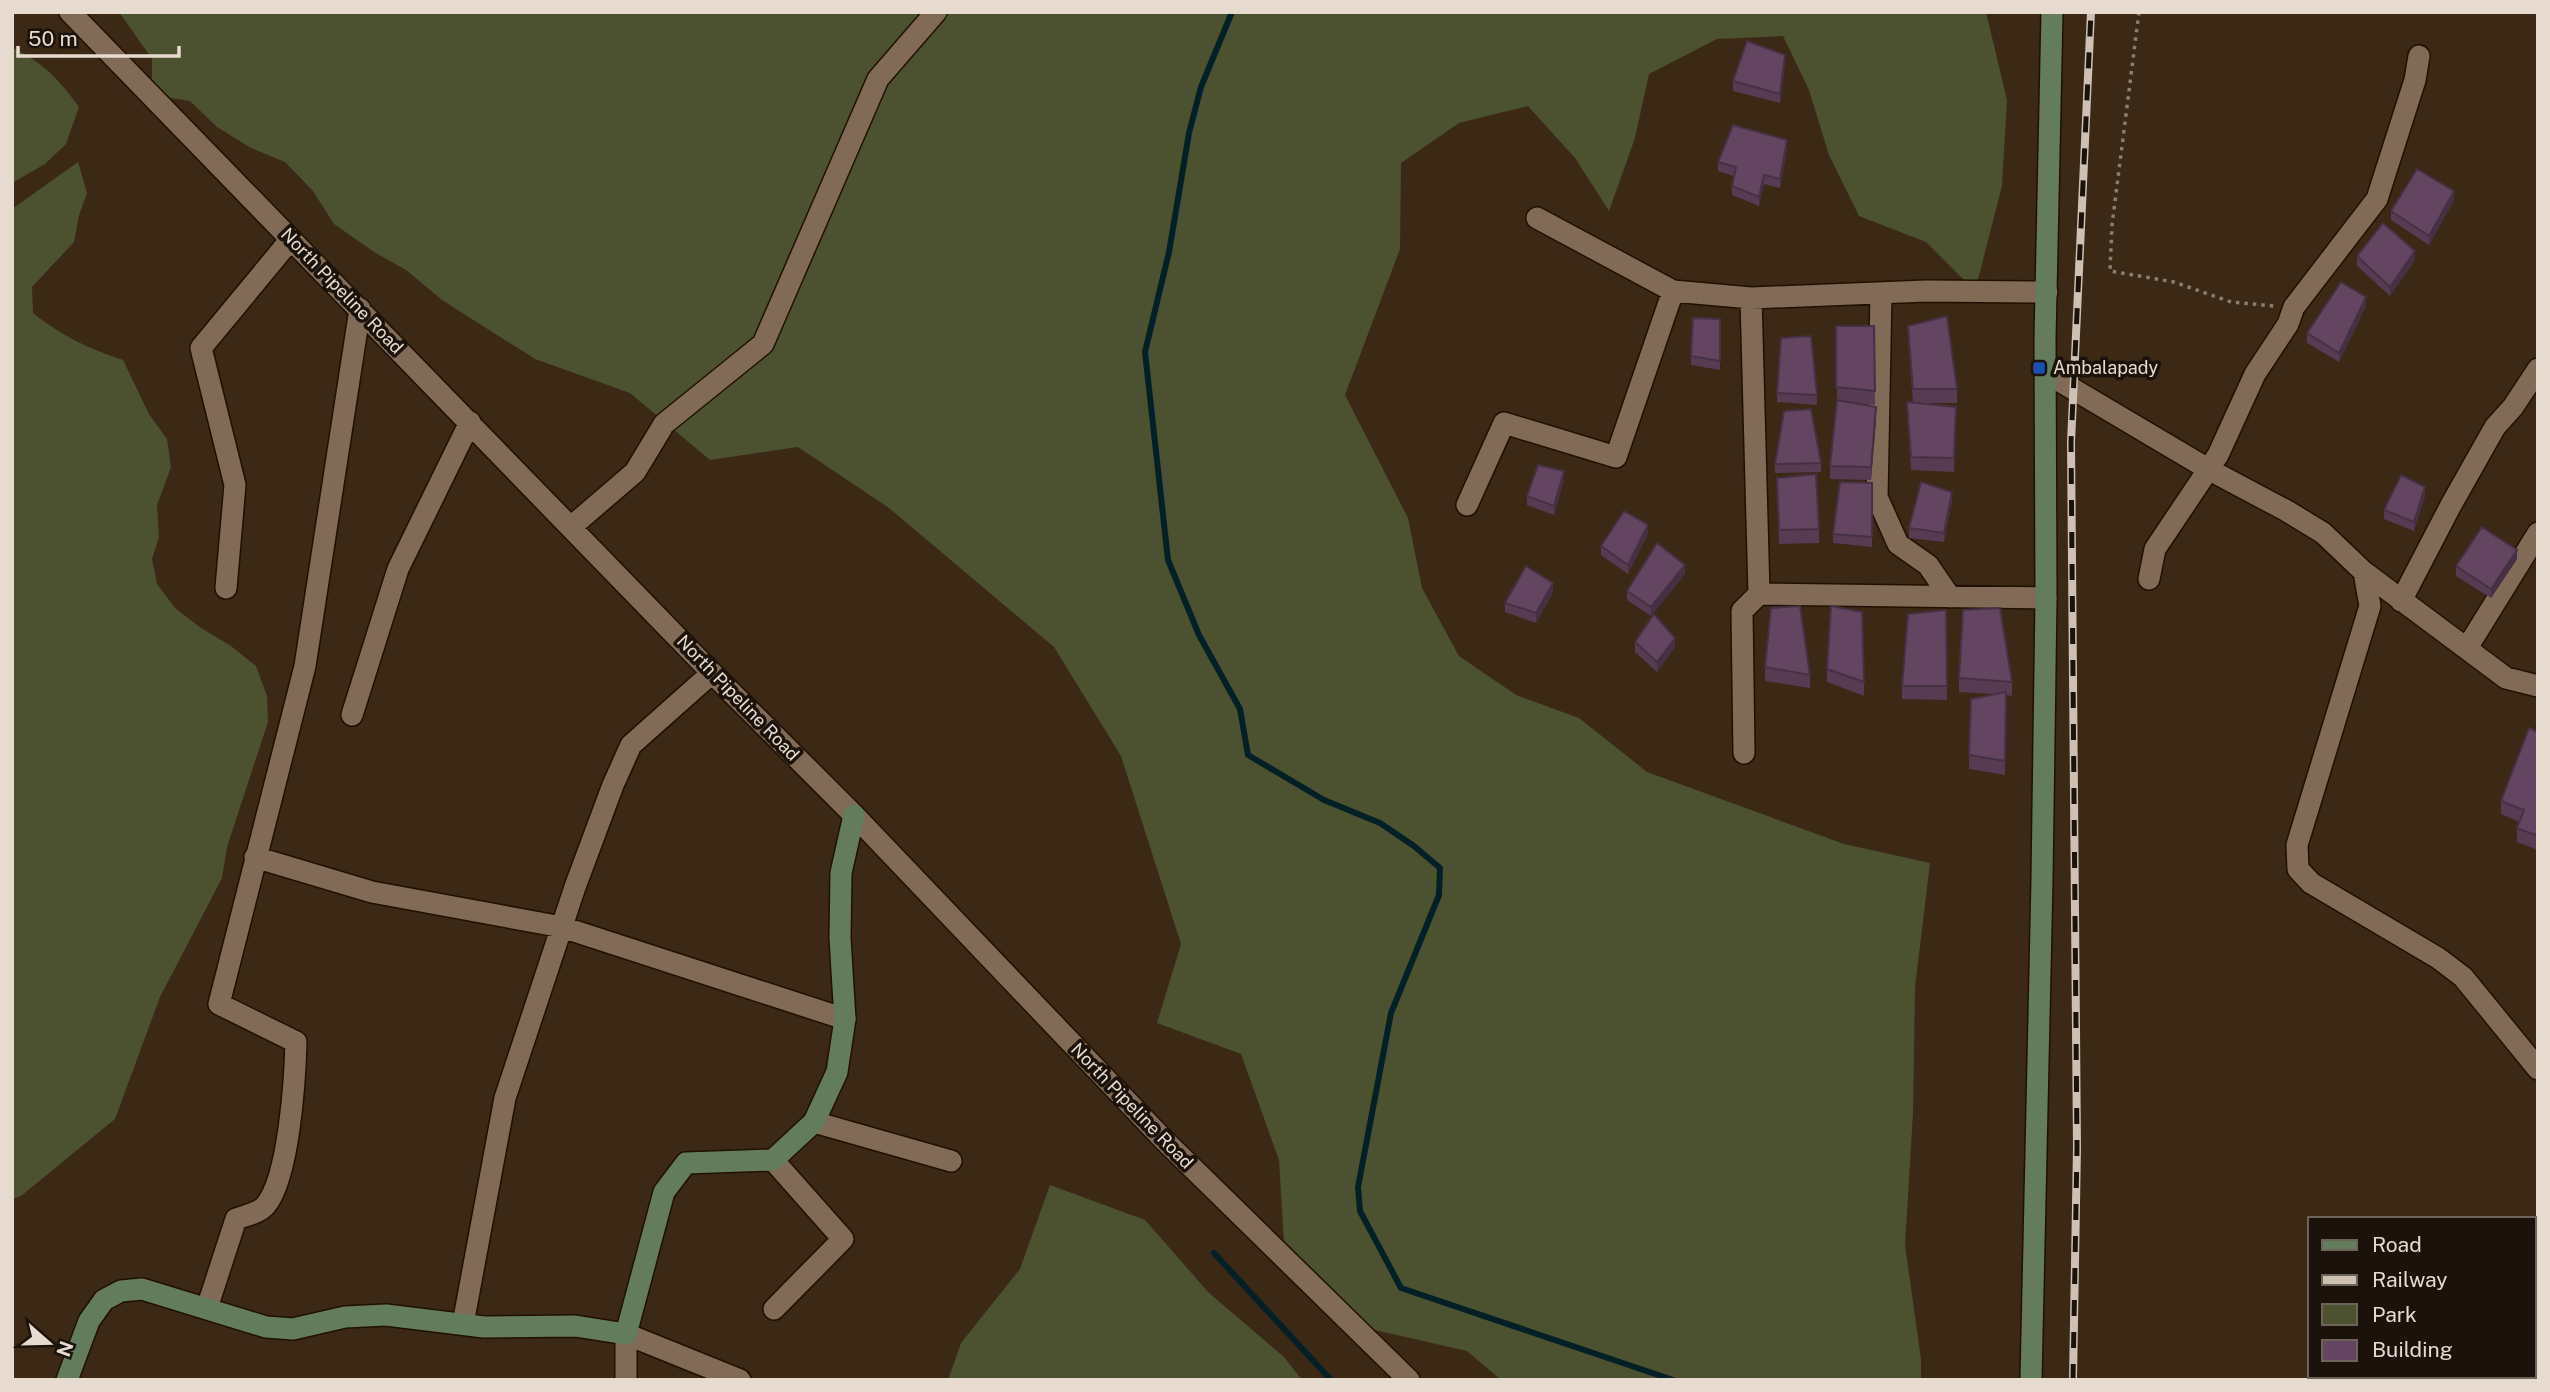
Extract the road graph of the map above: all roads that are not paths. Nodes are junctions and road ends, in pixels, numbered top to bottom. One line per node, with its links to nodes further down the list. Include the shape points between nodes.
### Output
1 (70, 12): 6 (street, North Pipeline Road)
2 (936, 12): 17 (street, via 877,79 763,344 664,424 635,472)
3 (2052, 12): 8 (street)
4 (2419, 56): 15 (street, via 2416,80 2378,199 2294,307)
5 (1537, 218): 7 (street)
6 (291, 239): 11 (street, North Pipeline Road); 21 (street, via 201,348 235,485)
7 (1673, 291): 10 (street); 16 (street, via 1616,457 1504,424)
8 (2047, 292): 9 (street); 13 (street)
9 (1881, 293): 10 (street); 23 (street, via 1877,497 1898,544 1928,565)
10 (1751, 298): 22 (street)
11 (360, 309): 14 (street, North Pipeline Road); 32 (street, via 305,666)
12 (2538, 369): 25 (street, via 2495,427)
13 (2046, 373): 15 (street); 24 (street)
14 (470, 422): 17 (street, North Pipeline Road); 29 (street, via 398,569)
15 (2208, 469): 19 (street, via 2323,533); 20 (street, via 2155,549)
16 (1467, 505)
17 (571, 527): 27 (street, North Pipeline Road)
18 (2538, 533): 26 (street)
19 (2364, 572): 25 (street); 35 (street, via 2371,606 2297,845 2298,869 2311,883 2463,977)
20 (2149, 579)
21 (226, 587)
22 (1759, 594): 23 (street); 30 (street, via 1742,611)
23 (1950, 597): 24 (street)
24 (2046, 598): 47 (street)
25 (2401, 601): 26 (street)
26 (2467, 648): 28 (street, via 2506,678)
27 (712, 673): 31 (street, North Pipeline Road); 33 (street, via 631,745)
28 (2538, 686)
29 (352, 715)
30 (1744, 753)
31 (854, 815): 34 (street, via 841,873 839,938); 46 (street, North Pipeline Road, via 1164,1140)
32 (255, 857): 33 (street, via 372,892); 39 (street, via 219,1004 296,1042 294,1100 276,1189 264,1208 236,1219)
33 (562, 927): 34 (street); 41 (street, via 505,1098)
34 (845, 1019): 36 (street, via 837,1072)
35 (2538, 1069)
36 (814, 1122): 37 (street); 38 (street)
37 (774, 1160): 40 (street, via 843,1239); 42 (street, via 686,1163 664,1192)
38 (951, 1161)
39 (207, 1308): 41 (street, via 265,1327 293,1329 345,1317 386,1315); 43 (street, via 142,1289 121,1291 104,1300 89,1321)
40 (774, 1309)
41 (463, 1324): 42 (street, via 575,1326)
42 (626, 1334): 44 (street); 45 (street)
43 (67, 1380)
44 (626, 1380)
45 (740, 1380)
46 (1409, 1380)
47 (2031, 1380)

